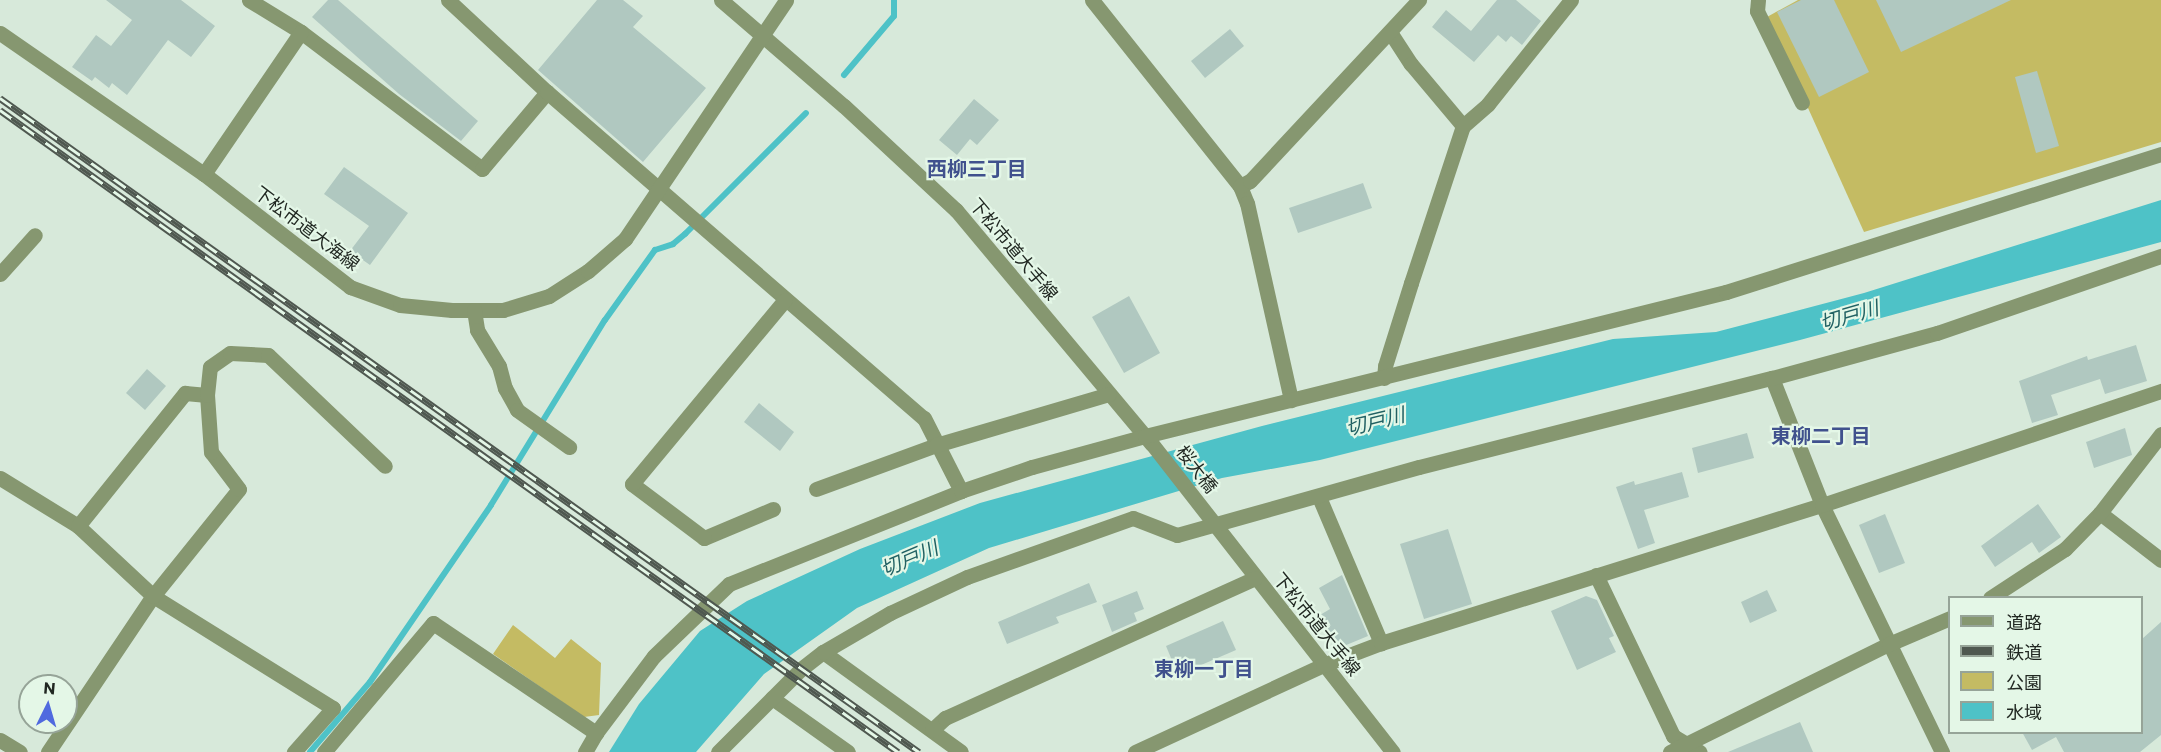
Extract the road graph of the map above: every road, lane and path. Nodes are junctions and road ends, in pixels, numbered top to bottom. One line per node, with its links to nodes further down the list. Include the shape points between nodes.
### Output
1 (249, 0): 9 (street)
2 (448, 0): 13 (street)
3 (721, 0): 12 (street, 下松市道大手線)
4 (786, 0): 12 (street, 下松市道大海線)
5 (1092, 0): 18 (street)
6 (1419, 0): 10 (street)
7 (1571, 0): 15 (street, via 1488,104)
8 (1758, 0): 14 (street, via 1757,11)
9 (301, 32): 13 (street, via 482,169); 17 (street)
10 (1390, 32): 15 (street, via 1411,64); 18 (street, via 1250,181)
11 (0, 33): 17 (street, 下松市道大海線)
12 (763, 37): 19 (street, 下松市道大海線); 28 (street, 下松市道大手線, via 956,210)
13 (547, 92): 19 (street)
14 (1802, 103)
15 (1463, 126): 25 (street)
16 (2161, 154): 25 (street, via 1726,292)
17 (204, 174): 24 (street, 下松市道大海線, via 350,286 400,305)
18 (1240, 186): 30 (street)
19 (661, 189): 23 (street); 24 (street, 下松市道大海線, via 625,239 588,271 549,296 503,310)
20 (35, 235): 22 (street)
21 (2161, 256): 26 (street, via 1937,333)
22 (0, 274)
23 (785, 300): 33 (street, via 924,418); 41 (street, via 632,484 705,538)
24 (474, 310): 34 (street, via 477,330 499,366 517,410)
25 (1384, 378): 30 (street)
26 (1772, 378): 39 (street, via 1419,467); 40 (street)
27 (2161, 392): 40 (street)
28 (1109, 394): 32 (street, 下松市道大手線); 33 (street)
29 (207, 395): 35 (street, via 210,367 230,353 268,355); 44 (street, via 185,393); 48 (street, via 211,452 239,489)
30 (1291, 400): 32 (street)
31 (2161, 434): 42 (street)
32 (1149, 440): 38 (street, via 1032,467); 43 (street, 桜大橋)
33 (936, 445): 37 (street); 38 (street)
34 (569, 447)
35 (385, 466)
36 (0, 478): 44 (street)
37 (816, 489)
38 (961, 491): 57 (street, via 729,584 654,656)
39 (1319, 497): 43 (street); 51 (street)
40 (1822, 505): 46 (street); 52 (street)
41 (773, 509)
42 (2100, 513): 45 (street); 49 (street, via 2065,549)
43 (1214, 522): 47 (street, 下松市道大手線); 53 (street, via 1177,535 1133,518 968,577 890,613)
44 (78, 526): 48 (street)
45 (2161, 560)
46 (1596, 575): 51 (street); 59 (street, via 1673,736)
47 (1255, 578): 54 (street, 下松市道大手線); 56 (street, via 945,718)
48 (153, 596): 61 (street); 62 (street, via 333,708)
49 (1992, 596)
50 (1948, 619): 52 (street)
51 (1381, 643): 54 (street)
52 (1889, 644): 59 (street); 71 (street)
53 (823, 652): 55 (street); 56 (street)
54 (1323, 664): 68 (street); 69 (street, 下松市道大手線)
55 (771, 698): 65 (street); 66 (street)
56 (932, 730): 67 (street)
57 (596, 733): 63 (street, via 433,623); 64 (street)
58 (0, 740): 60 (street)
59 (1694, 748): 70 (street)
60 (20, 752)
61 (48, 752)
62 (294, 752)
63 (324, 752)
64 (585, 752)
65 (718, 752)
66 (848, 752)
67 (961, 752)
68 (1135, 752)
69 (1393, 752)
70 (1670, 752)
71 (1942, 752)

